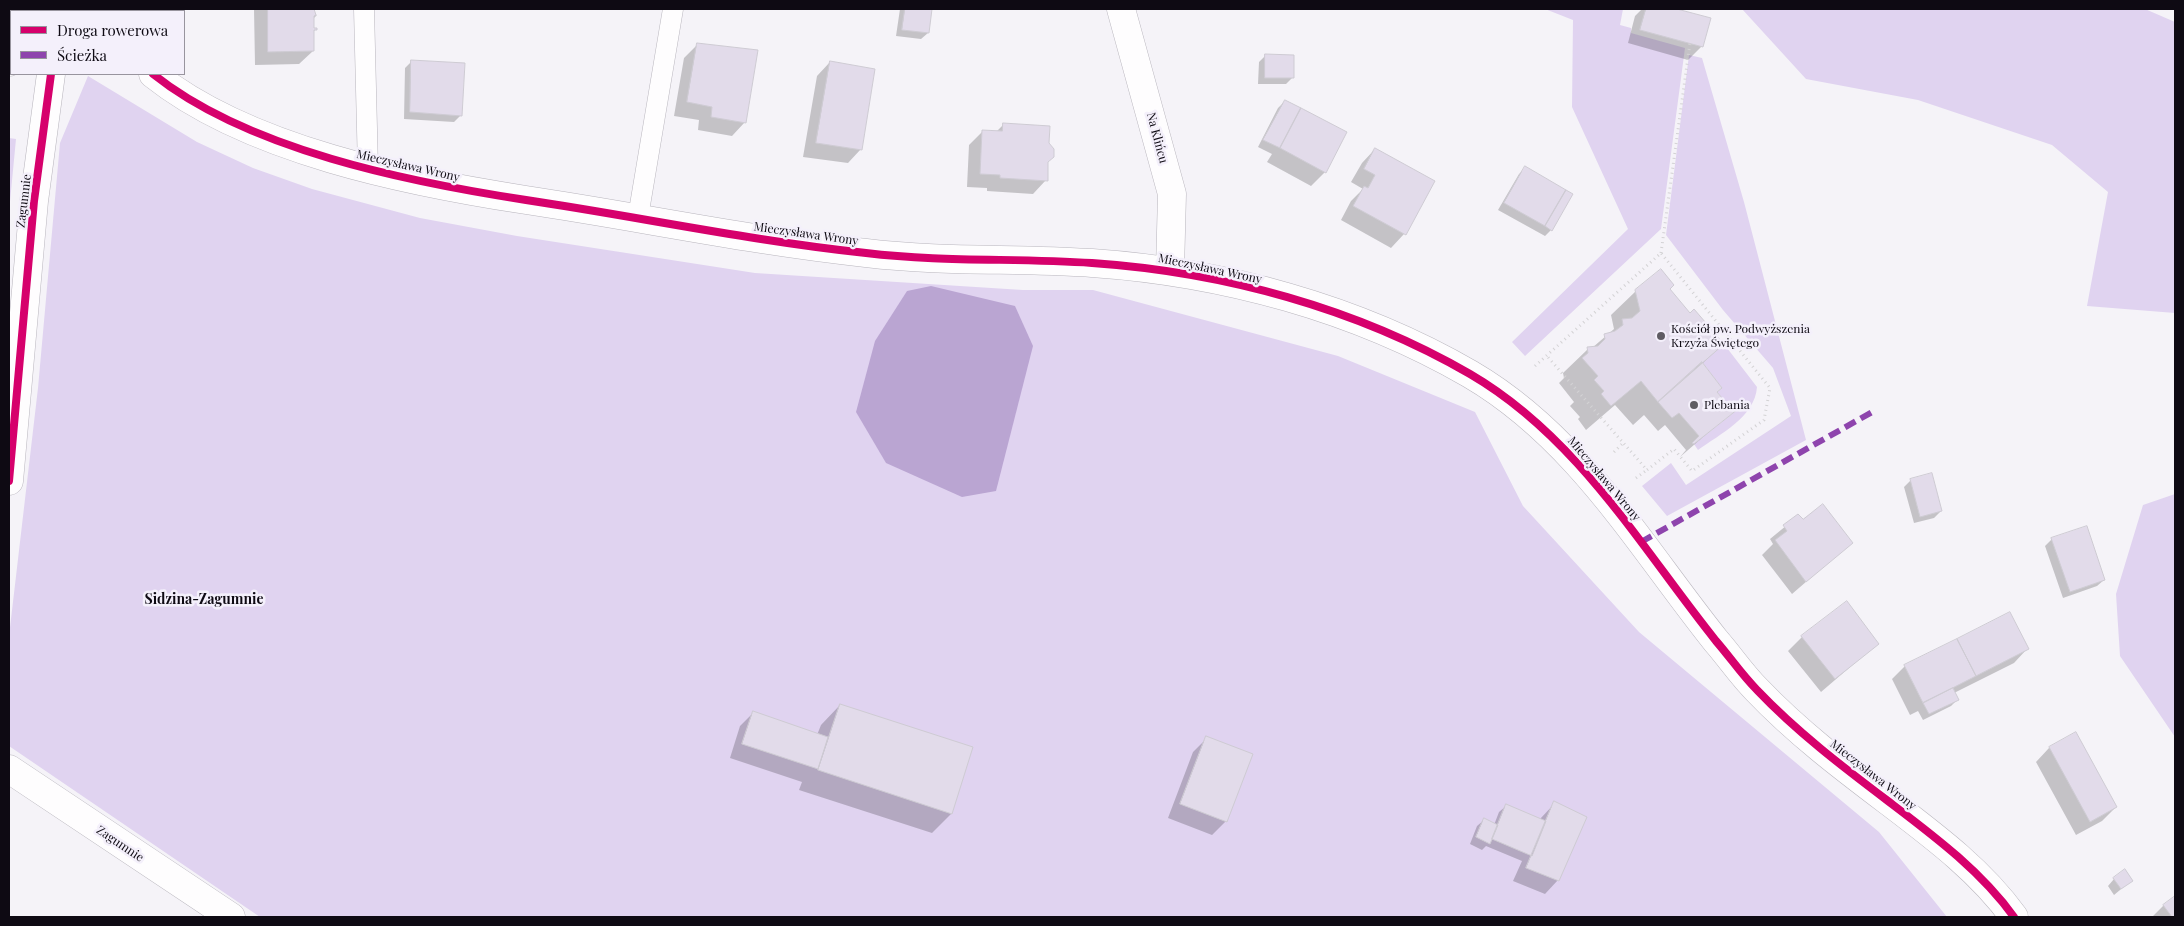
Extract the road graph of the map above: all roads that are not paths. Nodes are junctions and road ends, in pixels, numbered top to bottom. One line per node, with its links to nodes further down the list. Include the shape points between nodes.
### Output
1 (364, 9): 6 (lane)
2 (673, 9): 7 (lane)
3 (1121, 9): 8 (street, Na Klińcu, via 1172,194)
4 (52, 75): 9 (street, Zagumnie, via 34,201)
5 (155, 75): 6 (street, Mieczysława Wrony, via 208,109 250,129 301,149)
6 (368, 168): 7 (street, Mieczysława Wrony, via 440,186)
7 (638, 217): 8 (street, Mieczysława Wrony, via 735,235 871,254 1082,262)
8 (1170, 270): 12 (street, Mieczysława Wrony, via 1344,314 1474,376 1532,418 1572,455 1754,688 1807,738 1947,846 2000,897)
9 (9, 481)
10 (9, 769): 11 (street, Zagumnie)
11 (231, 917)
12 (2014, 917)

